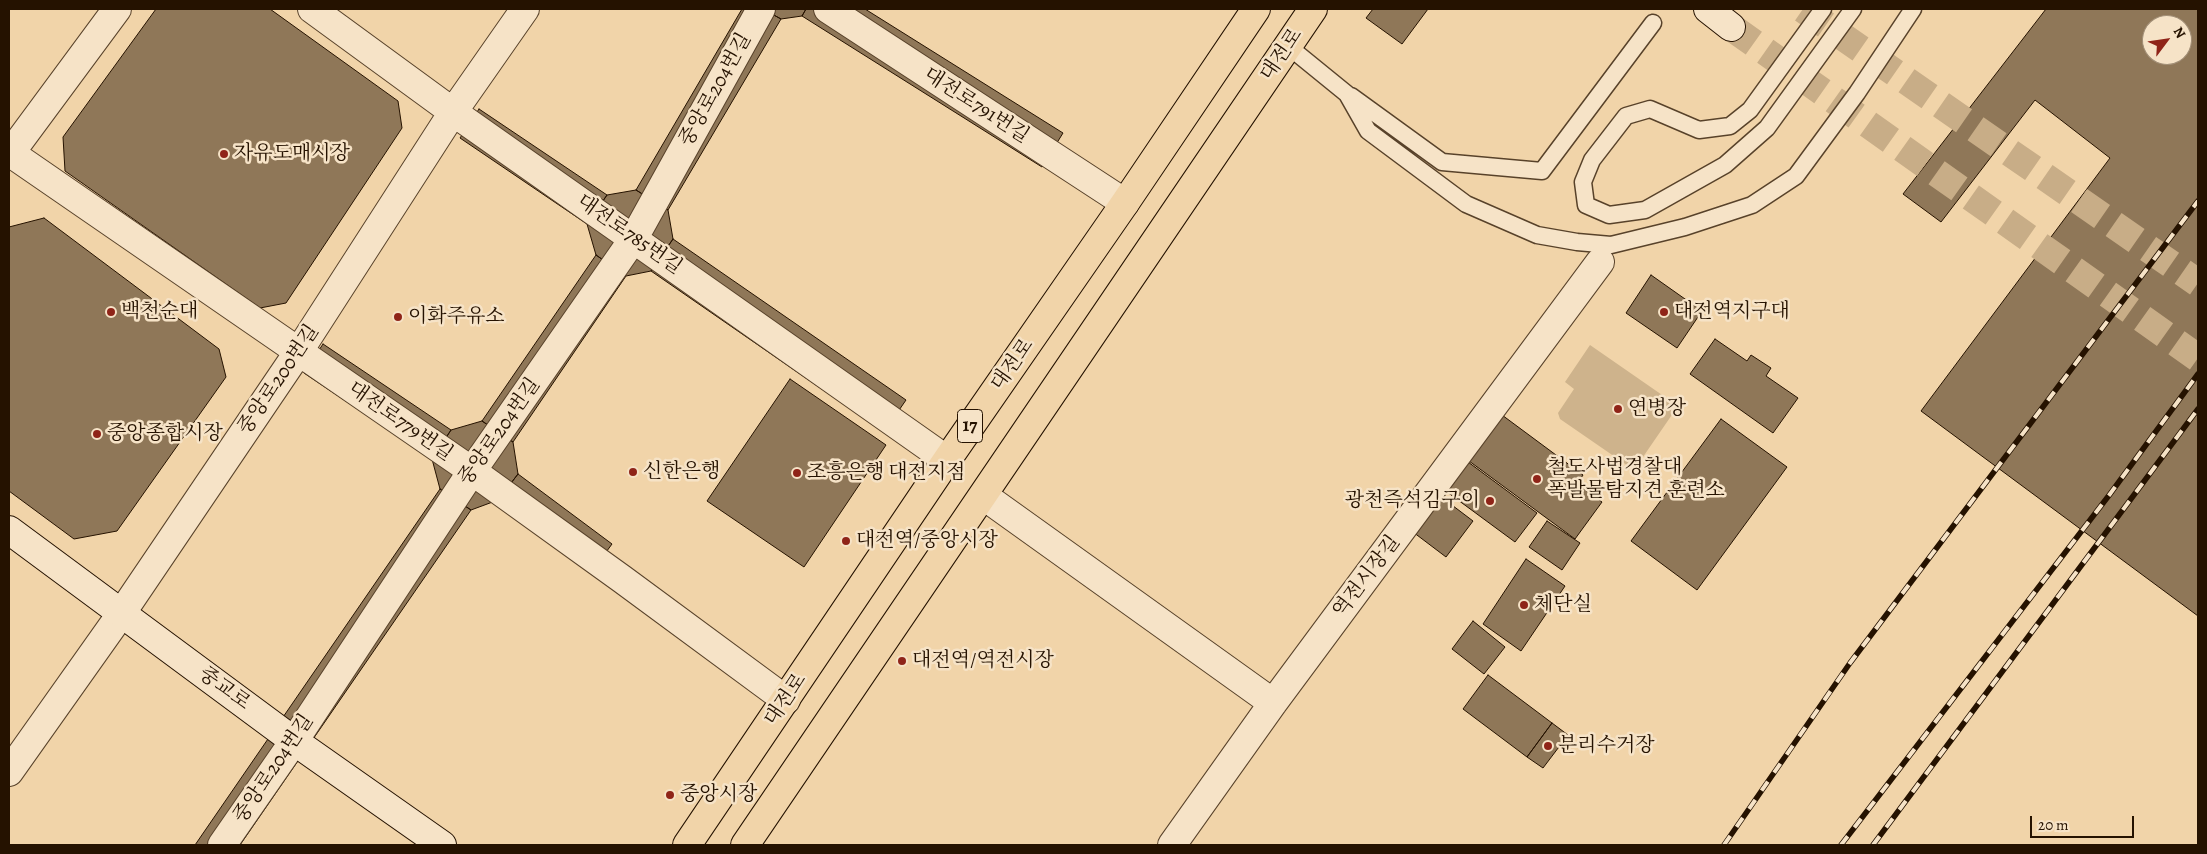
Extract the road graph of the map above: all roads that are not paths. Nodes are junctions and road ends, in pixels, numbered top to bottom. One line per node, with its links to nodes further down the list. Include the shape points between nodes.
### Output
1 (117, 9): 17 (street)
2 (312, 9): 16 (street, 대전로785번길)
3 (525, 9): 16 (street, 중앙로200번길)
4 (761, 9): 19 (street, 중앙로204번길)
5 (828, 9): 18 (street, 대전로791번길)
6 (1256, 9): 18 (main road, 대전로 / 17)
7 (1313, 9): 14 (main road, 대전로)
8 (1708, 9): 13 (street)
9 (1823, 9): 10 (lane, via 1750,110 1730,126 1699,130 1650,109 1626,116 1592,160 1583,182 1586,205 1610,215 1645,210 1725,165 1767,128)
10 (1854, 9)
11 (1913, 9): 15 (lane, via 1796,176 1752,205 1685,227 1611,244 1537,235 1466,204 1368,131)
12 (1653, 23): 15 (lane, via 1542,171 1442,162)
13 (1731, 27)
14 (1288, 46): 15 (lane); 24 (main road, 대전로)
15 (1348, 94)
16 (453, 112): 19 (street, 대전로785번길); 21 (street, 중앙로200번길)
17 (9, 153): 21 (street, 대전로779번길)
18 (1125, 203): 22 (main road, 대전로 / 17)
19 (634, 238): 22 (street, 대전로785번길); 23 (street, 중앙로204번길)
20 (1600, 262): 28 (street, 역전시장길)
21 (299, 351): 23 (street, 대전로779번길); 26 (street, 중앙로200번길)
22 (947, 460): 27 (main road, 대전로 / 17)
23 (472, 472): 27 (street, 대전로779번길); 29 (street, 중앙로204번길)
24 (984, 496): 28 (street); 34 (main road, 대전로)
25 (9, 530): 26 (street, 중교로)
26 (121, 614): 29 (street, 중교로); 30 (street, 중앙로200번길)
27 (786, 700): 33 (main road, 대전로 / 17)
28 (1273, 703): 35 (street, 역전시장길)
29 (294, 741): 31 (street, 중앙로204번길); 32 (street, 중교로)
30 (9, 772)
31 (222, 845)
32 (442, 845)
33 (687, 845)
34 (745, 845)
35 (1172, 845)

